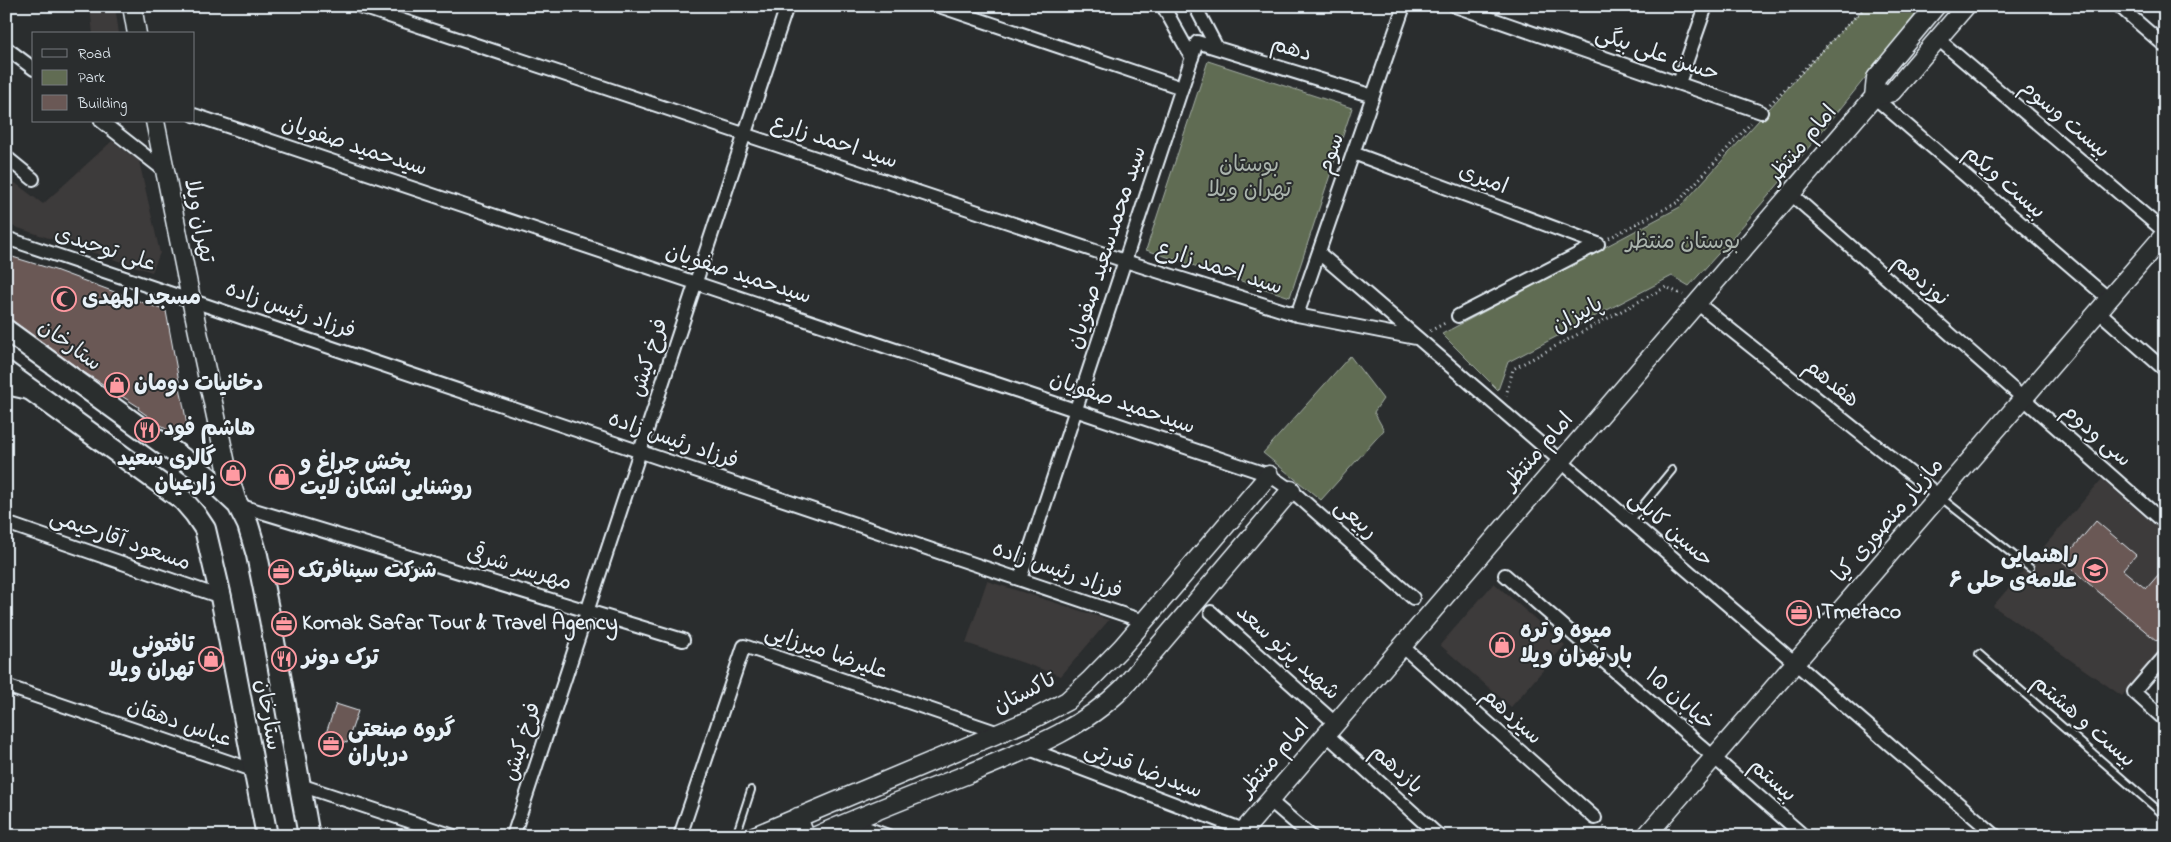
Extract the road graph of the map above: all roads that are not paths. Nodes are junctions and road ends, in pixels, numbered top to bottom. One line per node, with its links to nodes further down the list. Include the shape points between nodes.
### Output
1 (132, 6): 13 (street)
2 (359, 6): 29 (street, سید احمد زارع)
3 (787, 6): 29 (street, فرخ کیش)
4 (939, 6): 22 (street)
5 (1163, 6): 19 (street)
6 (1195, 6): 18 (street)
7 (1404, 6): 23 (street, سوم)
8 (1455, 6): 21 (street, حسن علی بیگی)
9 (1706, 6): 21 (street)
10 (1936, 6): 24 (street, امام منتظر, via 1876,78)
11 (1966, 6): 14 (street, امام منتظر)
12 (2119, 6): 16 (street)
13 (137, 32)
14 (1938, 39): 24 (street, امام منتظر, via 1892,92); 35 (street, بیست وسوم)
15 (1197, 42): 18 (street, دهم); 19 (street, سید محمدسعید صفویان)
16 (2165, 46)
17 (6, 48): 20 (street)
18 (1217, 48): 23 (street, دهم)
19 (1192, 58): 22 (street, سید محمدسعید صفویان)
20 (32, 68)
21 (1679, 83): 25 (street, حسن علی بیگی)
22 (1182, 88): 38 (street, سید محمدسعید صفویان)
23 (1373, 96): 30 (street, سوم)
24 (1874, 97): 34 (street, امام منتظر); 42 (street, بیست ویکم)
25 (1762, 112)
26 (195, 115): 39 (street, سیدحمید صفویان)
27 (102, 122): 32 (street)
28 (155, 122): 32 (street, تهران ویلا)
29 (745, 134): 38 (street, سید احمد زارع); 39 (street, فرخ کیش)
30 (1353, 153): 37 (street, سوم); 44 (street, امیری, via 1598,244)
31 (6, 158): 33 (street)
32 (165, 171): 40 (street, تهران ویلا)
33 (33, 178)
34 (1791, 194): 41 (street, امام منتظر); 51 (street, نوزدهم)
35 (2165, 233): 42 (street, مازیار منصوری کیا)
36 (6, 238): 40 (street, علی توحیدی)
37 (1319, 253): 43 (street, سوم); 46 (street, حسین کابلی)
38 (1125, 260): 43 (street, سید احمد زارع); 52 (street, سید محمدسعید صفویان)
39 (696, 282): 52 (street, سیدحمید صفویان); 53 (street, فرخ کیش)
40 (191, 299): 53 (street, فرزاد رئیس زاده); 59 (street, تهران ویلا, via 228,473)
41 (1697, 302): 54 (street, امام منتظر); 58 (street, هفدهم)
42 (2104, 305): 47 (street, بیست ویکم); 51 (street, مازیار منصوری کیا)
43 (1297, 315): 46 (street, سید احمد زارع)
44 (1458, 316)
45 (6, 330): 59 (main road, ستارخان, via 207,476)
46 (1416, 338): 54 (street, حسین کابلی)
47 (2165, 370)
48 (6, 372): 50 (main road, ستارخان)
49 (6, 388): 50 (street)
50 (36, 394): 66 (main road, ستارخان, via 183,500 204,530)
51 (2023, 398): 58 (street, مازیار منصوری کیا); 62 (street, سی ودوم)
52 (1076, 409): 56 (street, سیدحمید صفویان); 65 (street, سید محمدسعید صفویان)
53 (640, 451): 65 (street, فرزاد رئیس زاده); 68 (street, فرخ کیش)
54 (1560, 462): 60 (street, حسین کابلی); 73 (street, امام منتظر)
55 (1672, 470): 60 (lane)
56 (1269, 475): 57 (street, ربیعی); 70 (street, تاکستان)
57 (1291, 490): 67 (street, ربیعی); 71 (street)
58 (1939, 496): 63 (lane); 76 (street, مازیار منصوری کیا)
59 (238, 505): 68 (street, مهرسر شرقی); 84 (main road, ستارخان, via 248,524 257,555)
60 (1630, 522): 76 (street, حسین کابلی)
61 (6, 523): 66 (street, مسعود آقارحیمی)
62 (2165, 523)
63 (2030, 568)
64 (1505, 575): 82 (street, خیابان ۱۵)
65 (1020, 580): 70 (street, فرزاد رئیس زاده)
66 (221, 598): 83 (main road, ستارخان)
67 (1413, 598)
68 (587, 611): 72 (street, مهرسر شرقی); 95 (street, فرخ کیش)
69 (1211, 612): 79 (street, شهید پرتو سعد)
70 (1143, 621): 71 (street); 80 (street, تاکستان, via 1067,701)
71 (1165, 638): 81 (street, via 1105,706)
72 (683, 640)
73 (1402, 646): 79 (street, امام منتظر); 89 (street, سیزدهم)
74 (1979, 654): 87 (lane, بیست و هشتم)
75 (2165, 656): 78 (street, via 2134,692)
76 (1795, 664): 82 (street, مازیار منصوری کیا); 106 (street, حسین کابلی)
77 (6, 686): 83 (street, عباس دهقان)
78 (2165, 720)
79 (1331, 728): 86 (street, امام منتظر); 103 (street, یازدهم)
80 (999, 733): 88 (street, تاکستان); 96 (street, علیرضا میرزایی, via 744,646)
81 (1029, 749): 90 (street); 91 (street, سیدرضا قدرتی)
82 (1714, 757): 104 (street, مازیار منصوری کیا); 105 (street, بیستم)
83 (253, 770): 92 (main road, ستارخان)
84 (300, 785): 93 (main road, ستارخان); 94 (street)
85 (751, 790): 97 (lane)
86 (1269, 800): 91 (street, امام منتظر); 102 (street)
87 (2165, 816)
88 (798, 817): 98 (street, تاکستان); 99 (street)
89 (1595, 818)
90 (849, 822): 100 (street); 101 (street)
91 (1241, 833)
92 (267, 836)
93 (309, 836)
94 (454, 836)
95 (513, 836)
96 (680, 836)
97 (736, 836)
98 (754, 836)
99 (805, 836)
100 (816, 836)
101 (888, 836)
102 (1311, 836)
103 (1439, 836)
104 (1646, 836)
105 (1804, 836)
106 (1996, 836)

